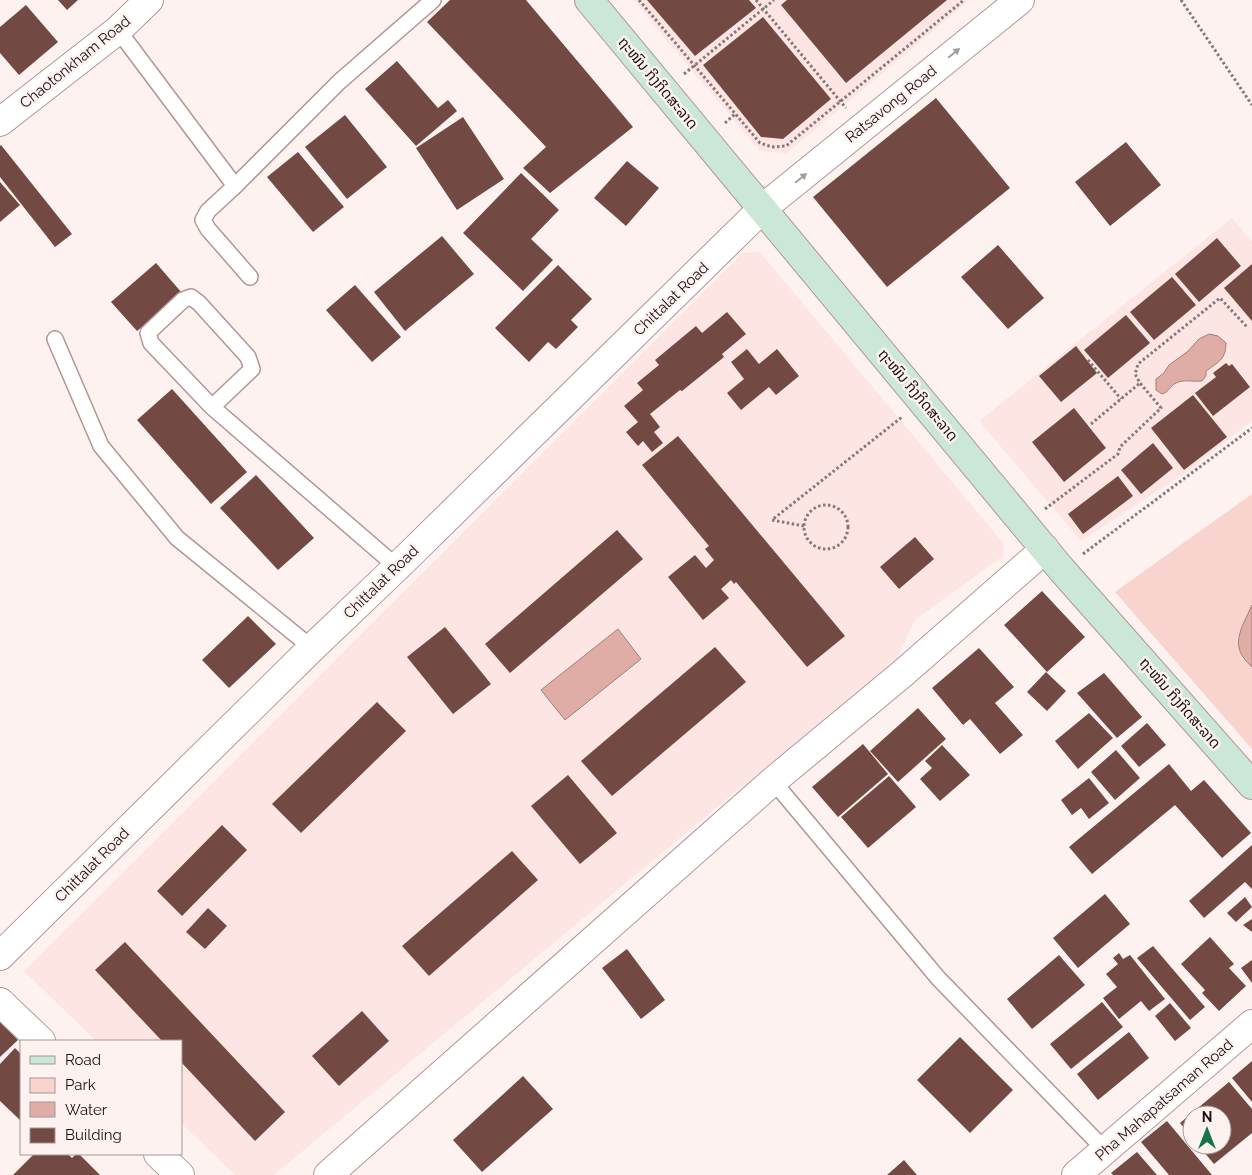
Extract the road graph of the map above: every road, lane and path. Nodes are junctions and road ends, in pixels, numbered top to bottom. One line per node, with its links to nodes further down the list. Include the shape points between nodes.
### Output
1 (150, 0): 11 (street, Chaotonkham Road)
2 (433, 0): 16 (lane, via 339,82)
3 (589, 0): 17 (street, ຖະໜົນ ກິງກິດສະລາດ)
4 (639, 0): 12 (path)
5 (756, 0): 10 (path)
6 (774, 0): 10 (path)
7 (964, 0): 13 (path)
8 (1020, 0): 17 (street, Ratsavong Road, one-way to 8)
9 (1181, 0): 14 (path)
10 (764, 9): 12 (path); 13 (path)
11 (118, 30): 15 (street, Chaotonkham Road); 16 (lane)
12 (694, 65): 13 (path, via 760,143 772,147 786,146)
13 (840, 102)
14 (1252, 105)
15 (0, 122)
16 (235, 186): 18 (lane, via 208,211 204,220 208,230)
17 (763, 208): 24 (street, ຖະໜົນ ກິງກິດສະລາດ); 31 (street, Chittalat Road)
18 (250, 277)
19 (1246, 328): 22 (path, via 1220,298 1138,364 1135,374)
20 (55, 339): 33 (lane, via 101,446 177,538)
21 (1088, 360): 23 (path)
22 (1140, 383): 23 (path); 28 (path, via 1162,408 1120,447 1118,454)
23 (1121, 399): 26 (path)
24 (923, 401): 28 (street, ຖະໜົນ ກິງກິດສະລາດ); 29 (path, via 772,520)
25 (212, 407): 25 (lane, via 252,368 248,357 191,297 183,300 148,334 151,343); 31 (lane)
26 (1092, 424)
27 (1252, 428): 32 (path)
28 (1025, 525): 30 (street, ຖະໜົນ ກິງກິດສະລາດ)
29 (804, 526): 29 (path, via 810,512 823,505 838,508 849,526 845,540 826,549 813,545)
30 (1045, 549): 32 (street, ຖະໜົນ ກິງກິດສະລາດ); 34 (street)
31 (397, 567): 33 (street, Chittalat Road)
32 (1062, 570): 35 (street, ຖະໜົນ ກິງກິດສະລາດ)
33 (312, 648): 36 (street, Chittalat Road)
34 (773, 781): 40 (lane, via 938,978); 43 (street)
35 (1252, 784)
36 (0, 956)
37 (0, 1002): 39 (street)
38 (1252, 1024): 40 (street, Pha Mahapatsaman Road)
39 (40, 1040)
40 (1105, 1150): 44 (street, Pha Mahapatsaman Road)
41 (159, 1155): 42 (street)
42 (180, 1175)
43 (328, 1175)
44 (1076, 1175)

